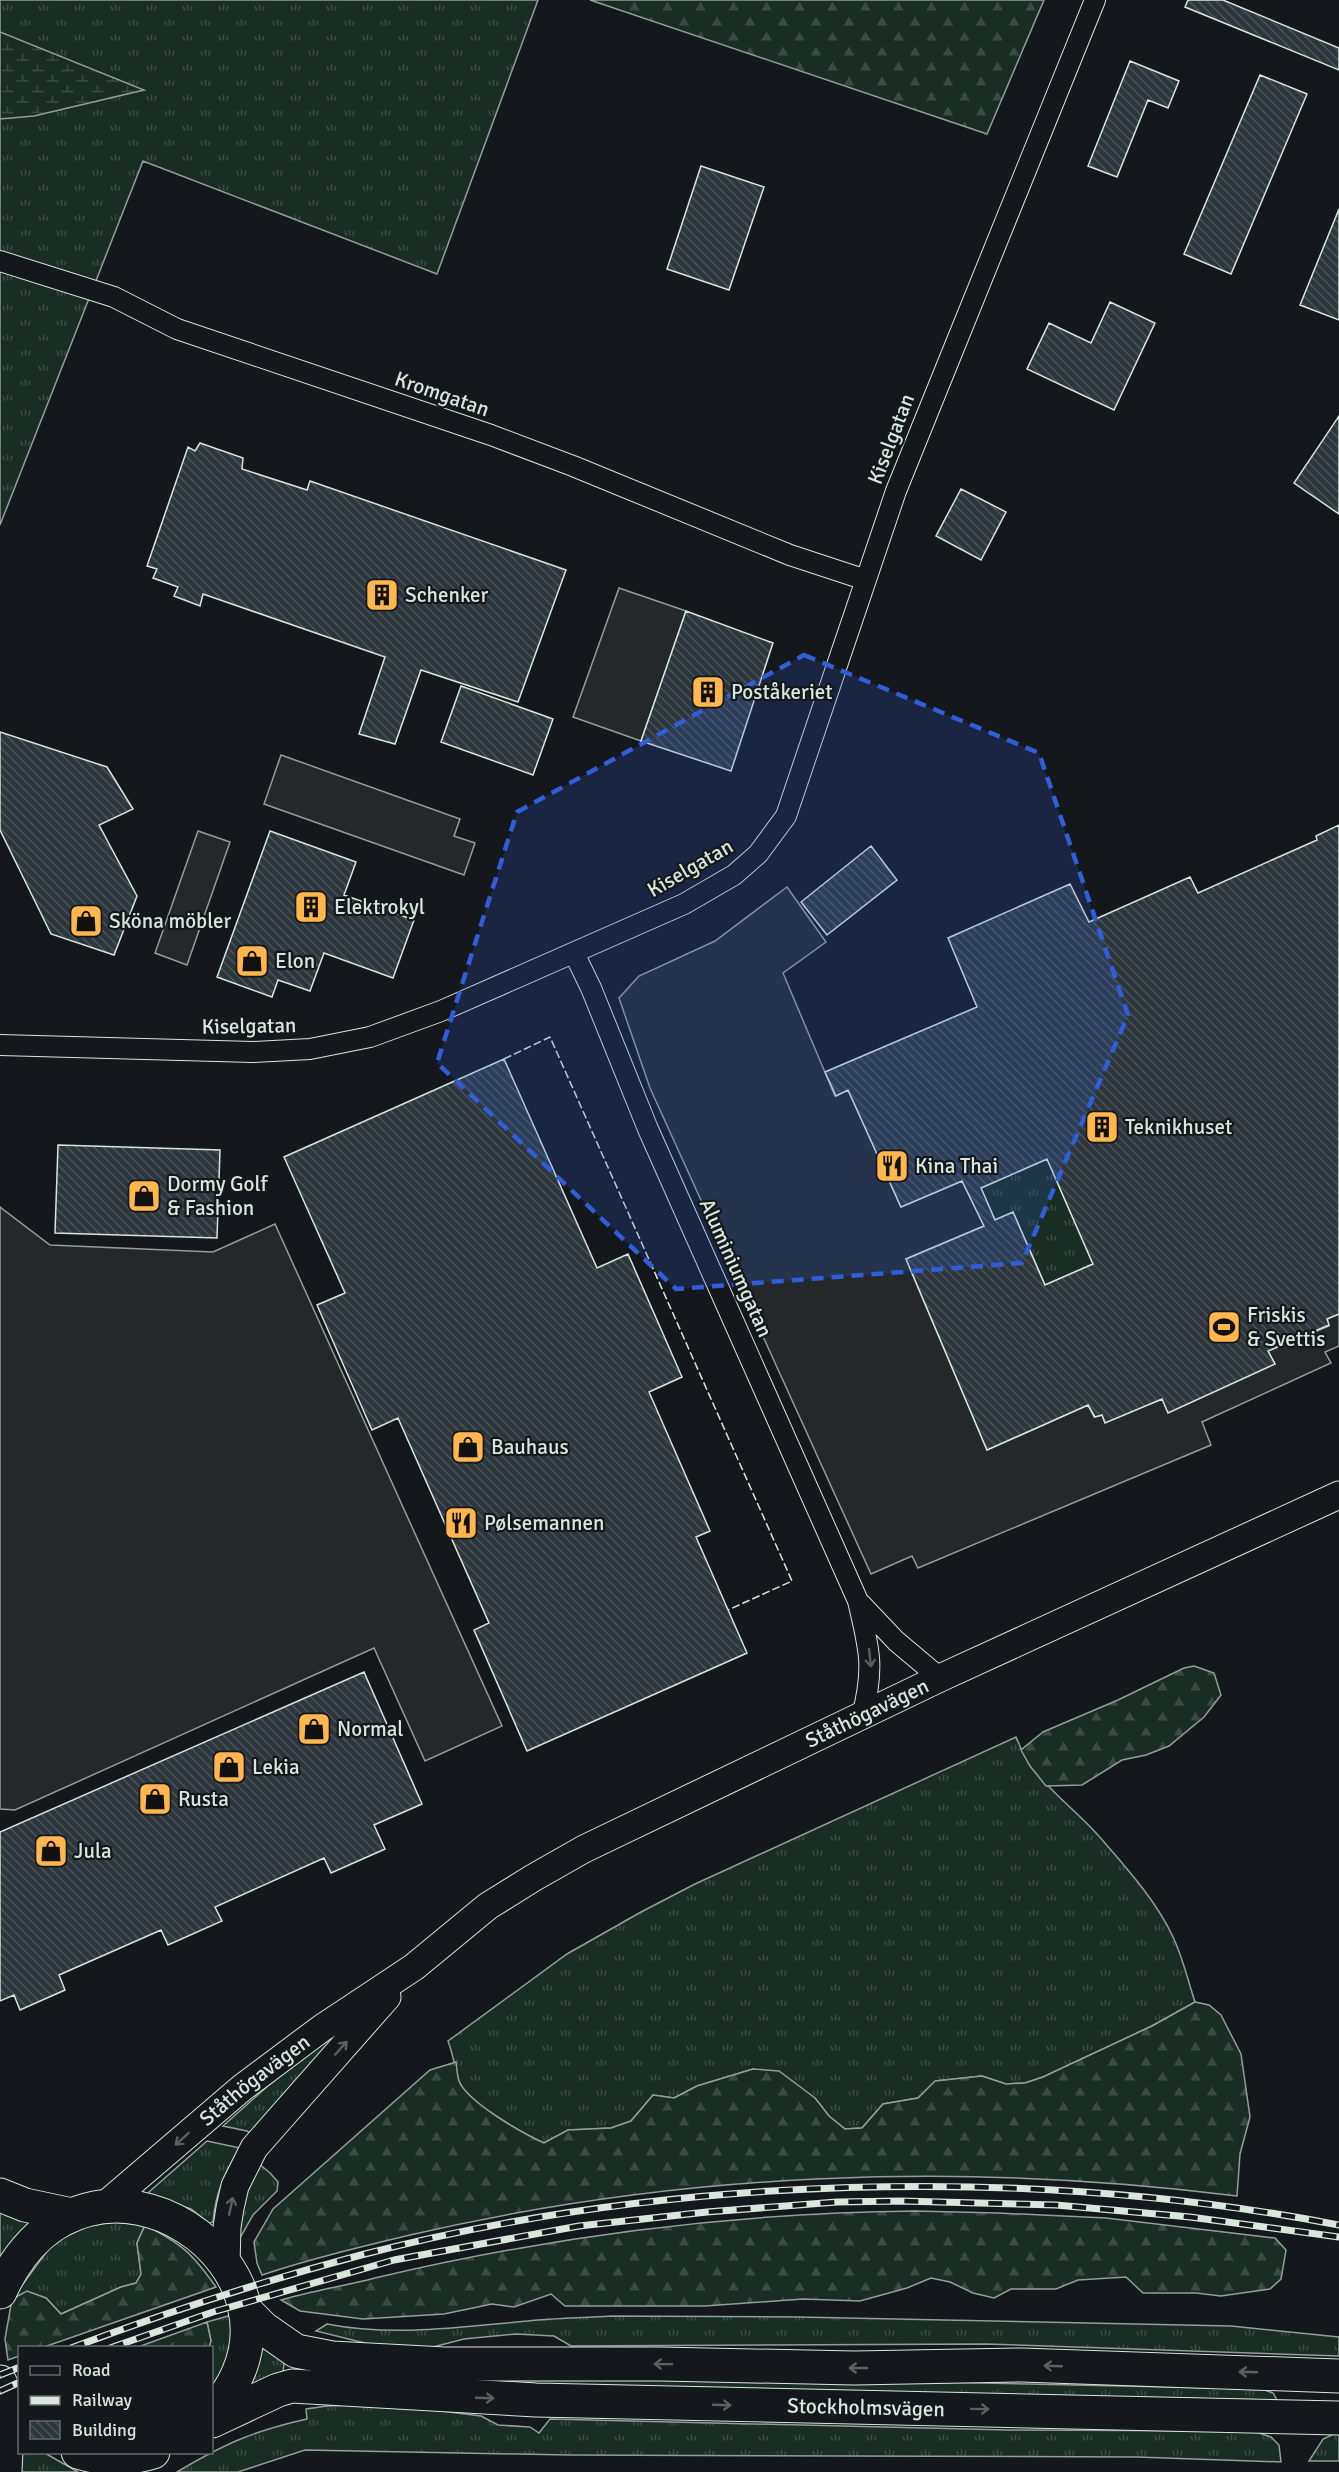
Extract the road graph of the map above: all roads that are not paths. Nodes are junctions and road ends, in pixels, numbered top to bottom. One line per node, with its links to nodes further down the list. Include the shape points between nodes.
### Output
1 (1095, 0): 3 (street, Kiselgatan, via 922,424)
2 (0, 261): 3 (street, Kromgatan, via 114,297 177,329 491,435 790,555)
3 (866, 580): 4 (street, Kiselgatan, via 786,816 758,854 734,875 684,904)
4 (574, 953): 5 (street, Kiselgatan, via 370,1037 310,1049 253,1052); 7 (street, Aluminiumgatan)
5 (0, 1045)
6 (1339, 1495): 8 (main road, Ståthögavägen)
7 (858, 1601): 8 (street, Aluminiumgatan, via 896,1641); 9 (street, Aluminiumgatan, one-way to 9, via 871,1658 870,1688)
8 (940, 1678): 9 (main road, Ståthögavägen)
9 (862, 1716): 10 (main road, Ståthögavägen, via 594,1844 532,1878 488,1906)
10 (414, 1967): 12 (main road, Ståthögavägen, one-way to 12, via 243,2087); 14 (main road, Ståthögavägen, one-way to 10, via 227,2227 235,2186 254,2148)
11 (0, 2195): 13 (highway)
12 (105, 2205): 13 (highway); 14 (highway, via 126,2205 166,2215 204,2240)
13 (72, 2215): 15 (highway, via 24,2252)
14 (226, 2264): 16 (highway)
15 (0, 2292)
16 (245, 2310): 18 (highway, Stockholmsvägen, via 296,2351); 20 (highway, via 246,2354)
17 (1339, 2376): 18 (highway, Stockholmsvägen, one-way to 18, via 1022,2365 854,2368 444,2364)
18 (392, 2377): 20 (highway, Stockholmsvägen); 21 (highway, Stockholmsvägen, one-way to 21, via 536,2400)
19 (10, 2401): 25 (main road)
20 (227, 2410): 22 (highway, Stockholmsvägen)
21 (1339, 2418)
22 (213, 2420)
23 (85, 2454): 24 (highway)
24 (135, 2462)
25 (8, 2472)

